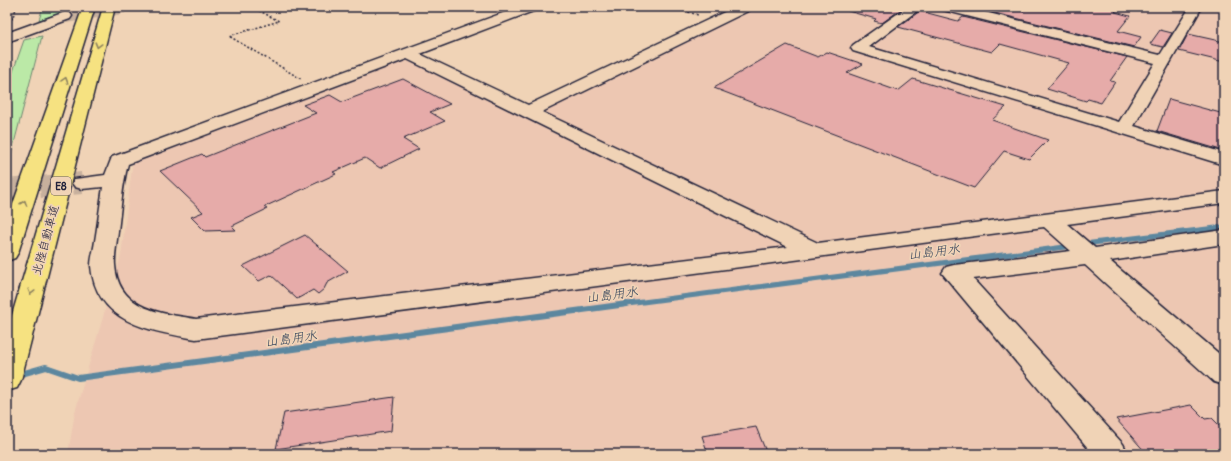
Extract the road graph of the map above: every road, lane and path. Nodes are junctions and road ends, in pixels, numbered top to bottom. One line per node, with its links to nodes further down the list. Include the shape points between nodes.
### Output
1 (17, 7): 13 (path)
2 (89, 7): 27 (highway, E8, one-way to 2)
3 (109, 7): 29 (highway, 北陸自動車道 / E8, one-way to 29)
4 (252, 7): 17 (path, via 279,21 229,36)
5 (531, 7): 15 (street)
6 (673, 7): 12 (path)
7 (745, 7): 12 (street)
8 (916, 7): 19 (street, via 858,48)
9 (1196, 7): 16 (street)
10 (958, 8): 16 (street)
11 (65, 16): 14 (street)
12 (716, 21): 18 (street)
13 (7, 28)
14 (7, 38)
15 (407, 53): 17 (street); 18 (street)
16 (1164, 61): 19 (street)
17 (316, 87): 21 (street)
18 (528, 112): 26 (street)
19 (1124, 128): 20 (street)
20 (1224, 159)
21 (116, 170): 22 (street); 26 (street, via 103,265 109,290 134,314 161,323 196,329)
22 (82, 183)
23 (1224, 197): 24 (street)
24 (1049, 220): 26 (street); 28 (street)
25 (1224, 237): 28 (street)
26 (815, 251)
27 (7, 254)
28 (1091, 257): 30 (street); 31 (street, via 954,273)
29 (9, 372)
30 (1224, 374)
31 (1112, 454)

